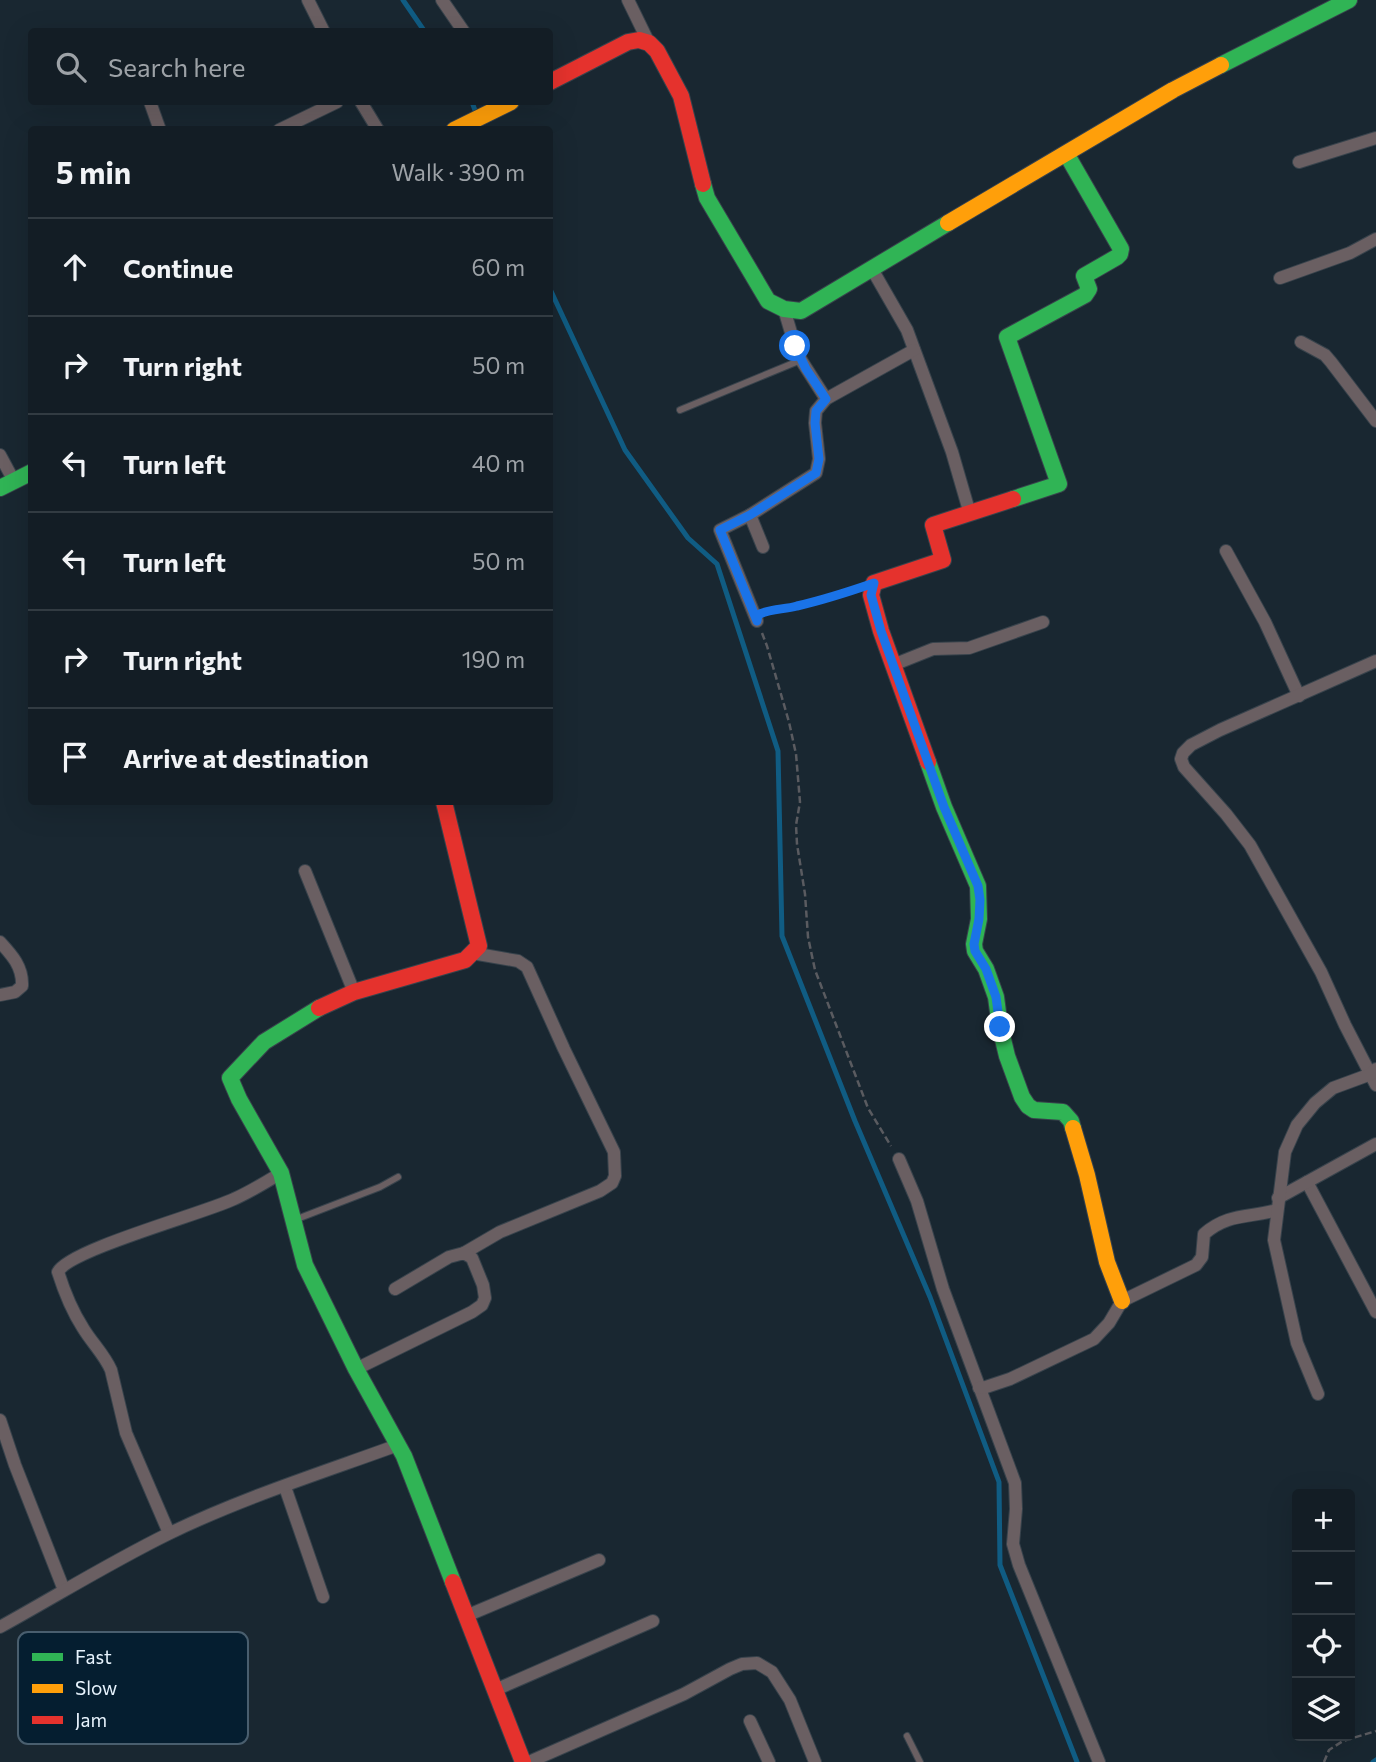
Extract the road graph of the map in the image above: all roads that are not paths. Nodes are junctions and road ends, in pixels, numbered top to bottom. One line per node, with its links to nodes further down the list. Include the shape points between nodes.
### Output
1 (308, 0): 5 (street)
2 (442, 0): 6 (street)
3 (628, 0): 7 (street)
4 (1349, 0): 18 (street, via 1173,90)
5 (322, 28)
6 (461, 28)
7 (649, 43): 8 (street, via 628,42); 23 (street, via 681,96 707,198 768,301)
8 (553, 80)
9 (151, 105): 13 (street)
10 (331, 105): 14 (street)
11 (363, 105): 15 (street)
12 (503, 105): 16 (street)
13 (159, 126)
14 (287, 126)
15 (376, 126)
16 (461, 126)
17 (1376, 138): 19 (street)
18 (1067, 155): 21 (street); 33 (street, via 1121,249 1117,257 1084,276 1085,295 1007,337 1059,484)
19 (1299, 162)
20 (1376, 239): 22 (street)
21 (872, 269): 23 (street, via 801,311); 25 (street)
22 (1280, 278)
23 (784, 309): 26 (street)
24 (1301, 342): 29 (street, via 1325,355)
25 (914, 350): 27 (street); 33 (street)
26 (801, 360): 27 (street); 28 (lane)
27 (826, 399): 34 (street, via 816,411 816,473)
28 (680, 410)
29 (1376, 421)
30 (0, 455): 32 (street)
31 (28, 474): 32 (street)
32 (7, 484)
33 (970, 514): 40 (street, via 933,525 943,560 874,583 871,595)
34 (750, 515): 35 (street); 37 (street, via 720,530)
35 (763, 547)
36 (1226, 551): 41 (street)
37 (757, 621)
38 (1043, 622): 40 (street, via 969,648 933,649)
39 (1376, 661): 41 (street)
40 (893, 664): 58 (street, via 944,807 978,886 975,951 996,997 1000,1027 1022,1097 1034,1110 1063,1112 1071,1121 1107,1262)
41 (1299, 696): 48 (street, via 1191,745 1181,759 1251,845)
42 (445, 805): 45 (street, via 479,946)
43 (305, 871): 46 (street)
44 (0, 942): 47 (street, via 23,975 22,986)
45 (472, 953): 46 (street, via 466,960); 56 (street, via 518,961 527,967 614,1152 615,1176 600,1191)
46 (354, 992): 51 (street, via 264,1042 230,1078)
47 (0, 995)
48 (1374, 1076): 54 (street, via 1333,1088 1297,1125 1285,1152)
49 (1376, 1144): 53 (street)
50 (899, 1159): 61 (street)
51 (281, 1173): 55 (street); 66 (street, via 234,1200 85,1253 60,1266 58,1272 83,1328 111,1370 126,1433)
52 (398, 1177): 55 (lane)
53 (1307, 1182): 54 (street); 59 (street)
54 (1278, 1204): 58 (street, via 1264,1214 1230,1218 1211,1228 1204,1234 1202,1257 1196,1265); 62 (street, via 1274,1240 1297,1343)
55 (293, 1220): 60 (street, via 305,1265)
56 (464, 1253): 57 (street); 60 (street, via 472,1258 483,1285 482,1305)
57 (395, 1289)
58 (1122, 1301): 61 (street, via 1094,1339 1010,1379)
59 (1376, 1312)
60 (356, 1369): 64 (street)
61 (979, 1388): 81 (street, via 1015,1483 1013,1544 1019,1565)
62 (1318, 1394)
63 (0, 1420): 68 (street)
64 (398, 1445): 65 (street); 70 (street)
65 (285, 1487): 66 (street); 69 (street)
66 (169, 1533): 68 (street)
67 (599, 1560): 70 (street)
68 (64, 1590): 72 (street)
69 (323, 1597)
70 (466, 1616): 73 (street)
71 (653, 1621): 73 (street)
72 (0, 1627)
73 (495, 1690): 76 (street)
74 (750, 1721): 78 (street)
75 (907, 1736): 80 (lane)
76 (523, 1762)
77 (529, 1762): 79 (street, via 730,1669 757,1663 772,1672 790,1700)
78 (769, 1762)
79 (815, 1762)
80 (920, 1762)
81 (1099, 1762)

